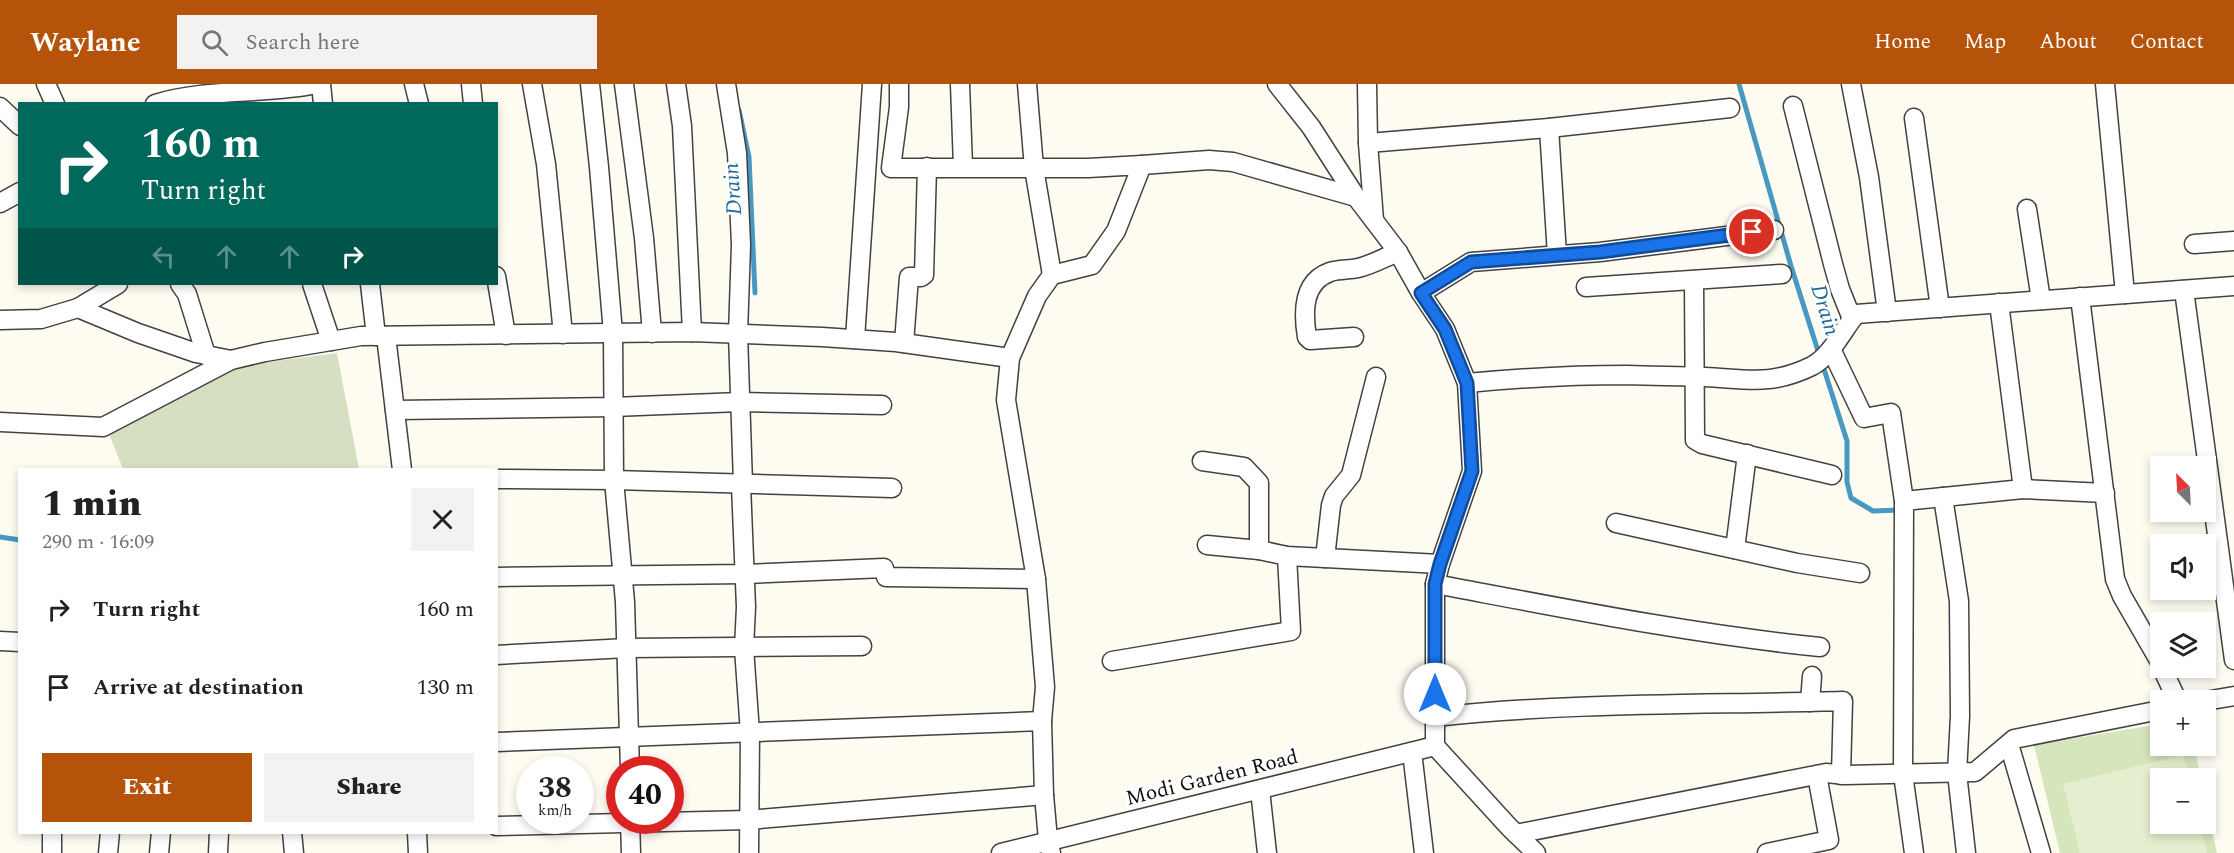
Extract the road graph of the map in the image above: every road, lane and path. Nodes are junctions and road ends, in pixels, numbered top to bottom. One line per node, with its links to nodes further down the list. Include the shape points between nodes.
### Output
1 (46, 84): 20 (street)
2 (319, 84): 18 (street); 22 (street)
3 (414, 84): 23 (street)
4 (471, 84): 24 (street)
5 (532, 84): 70 (street, via 546,164)
6 (590, 84): 68 (street)
7 (624, 84): 69 (street)
8 (676, 84): 67 (street, via 682,126)
9 (726, 84): 71 (street, via 737,153 741,245)
10 (872, 84): 75 (street)
11 (899, 84): 34 (street, via 891,168)
12 (960, 84): 33 (street)
13 (1027, 84): 35 (street)
14 (1277, 84): 37 (street, via 1311,127)
15 (1367, 84): 31 (street)
16 (1851, 84): 64 (street, via 1869,177)
17 (2105, 84): 58 (street)
18 (269, 93): 19 (street)
19 (202, 99): 21 (street, via 177,97)
20 (54, 102)
21 (161, 102)
22 (322, 102)
23 (418, 102)
24 (473, 102)
25 (1793, 106): 65 (street, via 1839,289)
26 (1730, 108): 30 (street)
27 (2, 112): 29 (street)
28 (1914, 118): 63 (street)
29 (18, 124)
30 (1549, 128): 31 (street); 45 (street)
31 (1368, 143): 40 (street)
32 (1142, 165): 35 (street); 37 (street, via 1233,162); 47 (street, via 1116,231 1092,265)
33 (963, 167): 34 (street); 35 (street)
34 (927, 168): 77 (street, via 924,276 909,277)
35 (1034, 168): 47 (street)
36 (18, 193): 38 (street)
37 (1356, 197): 40 (street)
38 (1, 200)
39 (2027, 209): 60 (street)
40 (1374, 222): 44 (street)
41 (1774, 230): 45 (street)
42 (2234, 242): 43 (street)
43 (2194, 244)
44 (1398, 252): 57 (street); 74 (street, via 1359,268 1332,271 1307,293 1310,340)
45 (1557, 255): 57 (street, via 1471,262)
46 (1782, 274): 48 (street)
47 (1052, 275): 80 (street, via 1037,296)
48 (1694, 280): 55 (street); 83 (street)
49 (116, 285): 62 (street)
50 (181, 285): 78 (street)
51 (312, 285): 76 (street)
52 (370, 285): 73 (street)
53 (498, 285): 72 (street)
54 (2234, 286): 56 (street)
55 (1586, 287)
56 (2184, 290): 58 (street); 123 (street)
57 (1421, 293): 84 (street, via 1445,329)
58 (2125, 294): 59 (street)
59 (2080, 297): 60 (street); 99 (street)
60 (2041, 300): 61 (street)
61 (1999, 303): 63 (street); 98 (street)
62 (78, 308): 66 (street, via 41,319); 78 (street)
63 (1940, 308): 64 (street)
64 (1887, 312): 65 (street, via 1856,314)
65 (1852, 319): 79 (street)
66 (0, 320)
67 (692, 332): 69 (street); 71 (street)
68 (613, 333): 69 (street); 70 (street); 87 (street)
69 (652, 333)
70 (563, 334): 72 (street)
71 (738, 334): 75 (street); 85 (street)
72 (506, 335): 73 (street)
73 (381, 336): 76 (street); 88 (street)
74 (1354, 338)
75 (855, 339): 77 (street)
76 (331, 341): 81 (street)
77 (904, 343): 80 (street)
78 (206, 355): 81 (street)
79 (1825, 355): 83 (street, via 1786,377 1758,381); 101 (street, via 1864,418 1892,413)
80 (1010, 358): 113 (street, via 1006,400)
81 (231, 360): 89 (street, via 103,427)
82 (1376, 376): 107 (street, via 1351,475 1331,505)
83 (1694, 377): 84 (street, via 1533,376); 90 (street, via 1695,440)
84 (1467, 383): 108 (street, via 1472,471)
85 (740, 402): 86 (street); 87 (street); 96 (street)
86 (882, 405)
87 (613, 407): 88 (street); 95 (street)
88 (395, 410): 92 (street)
89 (0, 422)
90 (1747, 454): 93 (street); 104 (street)
91 (1202, 461): 105 (street, via 1244,467 1259,483)
92 (402, 468)
93 (1833, 475)
94 (498, 479): 95 (street)
95 (614, 480): 96 (street); 111 (street)
96 (741, 485): 97 (street); 110 (street)
97 (892, 488)
98 (2023, 489): 99 (street); 100 (street)
99 (2105, 493): 117 (street, via 2115,579)
100 (1942, 497): 101 (street); 139 (street, via 1959,601)
101 (1905, 501): 140 (street)
102 (1616, 523): 104 (street)
103 (1207, 545): 105 (street)
104 (1735, 549): 109 (street)
105 (1259, 550): 106 (street)
106 (1287, 556): 107 (street); 124 (street, via 1291,631)
107 (1325, 558): 108 (street)
108 (1440, 564): 114 (street)
109 (1860, 573)
110 (745, 574): 111 (street); 113 (street, via 884,568 886,577); 121 (street)
111 (622, 576): 112 (street); 120 (street)
112 (498, 577)
113 (1036, 579): 131 (street, via 1045,687)
114 (1435, 584): 119 (street, via 1573,610); 130 (street)
115 (0, 641): 116 (street)
116 (18, 642)
117 (2150, 645)
118 (862, 646): 121 (street)
119 (1820, 647)
120 (627, 648): 121 (street); 122 (street); 133 (street)
121 (744, 648): 132 (street)
122 (498, 656)
123 (2234, 660)
124 (1112, 661)
125 (1812, 676): 128 (street)
126 (2234, 696): 127 (street)
127 (2216, 699)
128 (1810, 702): 130 (street, via 1569,707); 142 (street, via 1843,701)
129 (2150, 712): 135 (street, via 2014,739)
130 (1435, 717): 136 (street)
131 (1042, 721): 132 (street); 144 (street)
132 (750, 733): 133 (street); 145 (street)
133 (630, 737): 134 (street); 138 (street)
134 (498, 742)
135 (2009, 744): 139 (street, via 1975,772); 173 (street)
136 (1435, 746): 137 (street, Modi Garden Road); 156 (street)
137 (1412, 752): 143 (street, Modi Garden Road); 168 (street)
138 (630, 756)
139 (1957, 773): 140 (street); 172 (street)
140 (1903, 774): 142 (street); 171 (street)
141 (1817, 775): 142 (street); 156 (street); 170 (street, via 1830,840)
142 (1841, 775)
143 (1260, 790): 157 (street, Modi Garden Road); 167 (street)
144 (1044, 795): 145 (street); 157 (street)
145 (748, 820): 146 (street); 165 (street)
146 (684, 821)
147 (606, 823): 148 (street)
148 (498, 826)
149 (52, 834): 158 (street)
150 (110, 834): 159 (street)
151 (161, 834): 160 (street)
152 (219, 834): 161 (street)
153 (292, 834): 162 (street)
154 (417, 834): 163 (street)
155 (630, 834): 164 (street)
156 (1516, 834): 169 (street)
157 (1050, 847): 166 (street, Modi Garden Road)
158 (52, 853)
159 (108, 853)
160 (159, 853)
161 (218, 853)
162 (294, 853)
163 (418, 853)
164 (631, 853)
165 (749, 853)
166 (1001, 853)
167 (1267, 853)
168 (1424, 853)
169 (1536, 853)
170 (1767, 853)
171 (1914, 853)
172 (1966, 853)
173 (2041, 853)

